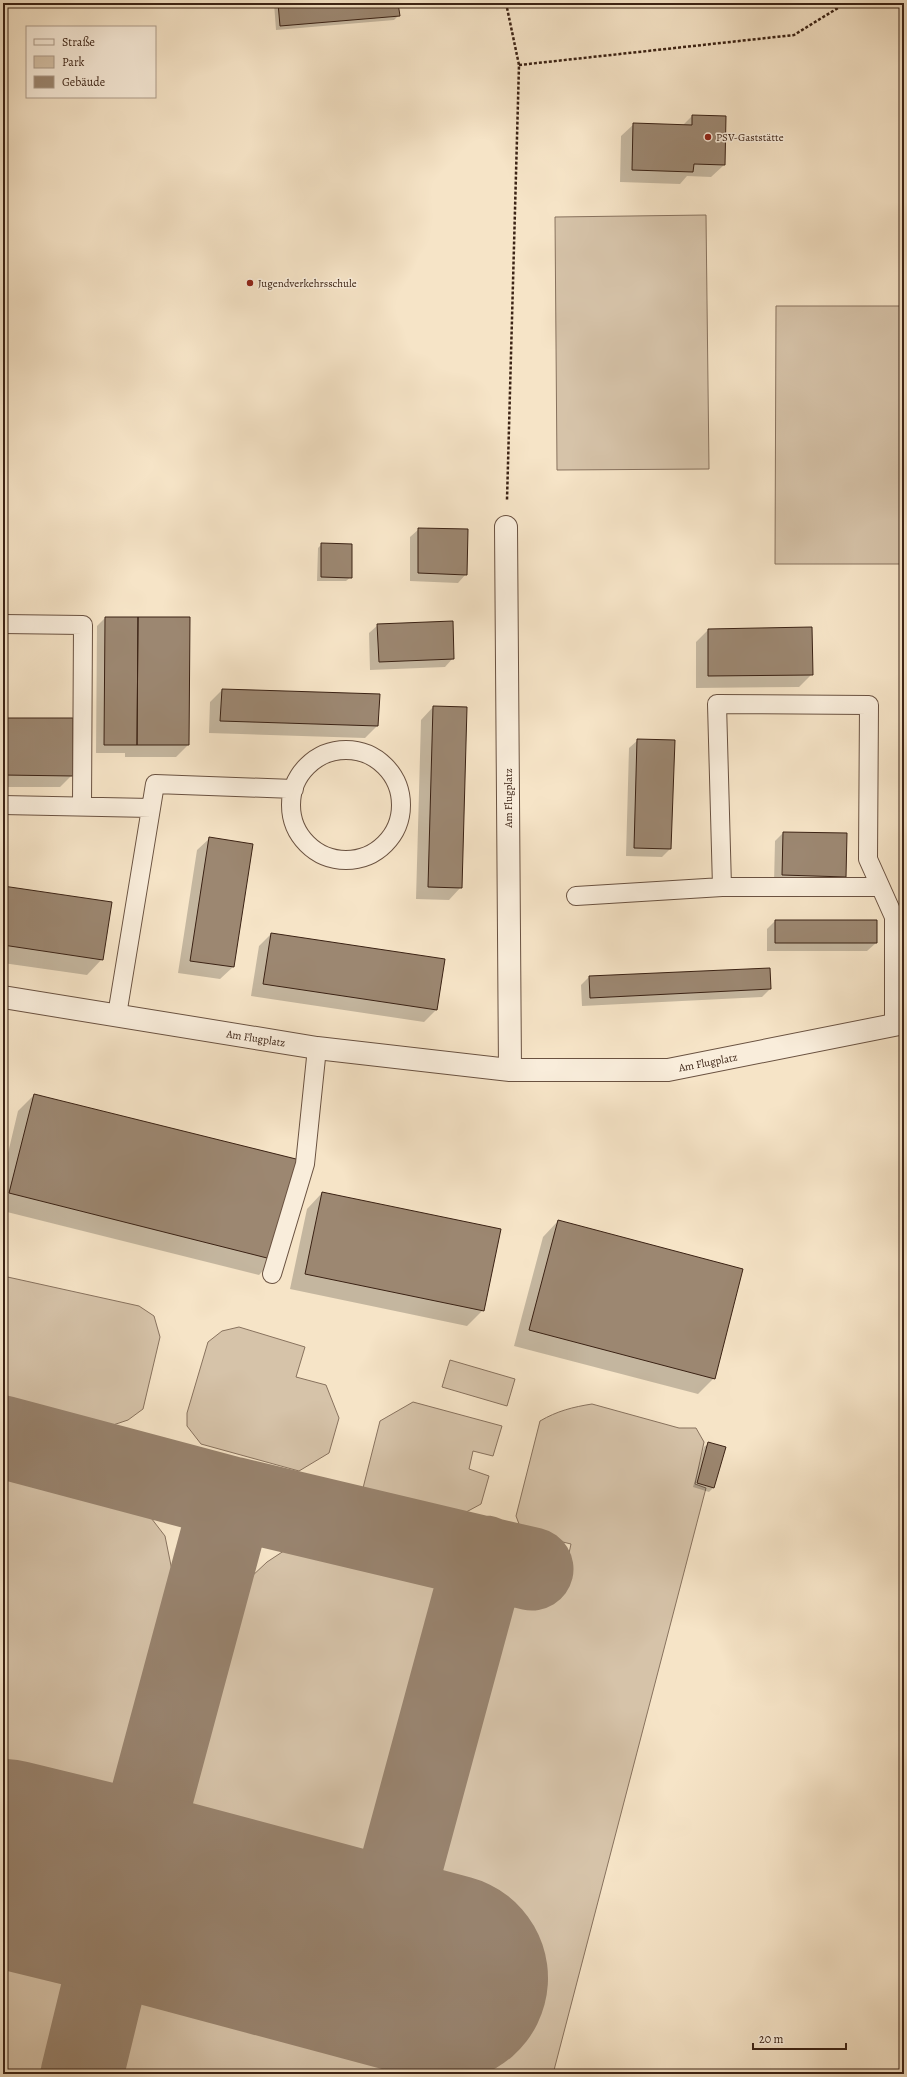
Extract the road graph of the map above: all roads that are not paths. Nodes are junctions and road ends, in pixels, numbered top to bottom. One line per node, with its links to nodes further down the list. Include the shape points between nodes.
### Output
1 (506, 526): 14 (street, Am Flugplatz)
2 (3, 624): 5 (lane, via 83,625)
3 (294, 789): 3 (lane, via 291,807 295,824 303,839 316,851 332,858 349,860 367,856 382,847 394,832 401,815 401,796 395,779 383,764 368,754 356,751 332,752 315,760 302,773); 6 (lane, via 155,784)
4 (3, 805): 5 (lane)
5 (82, 805): 6 (lane)
6 (152, 808): 11 (lane)
7 (722, 886): 8 (lane); 8 (lane, via 717,704 868,704 868,859); 9 (lane)
8 (880, 887): 12 (lane, via 894,916)
9 (576, 896)
10 (3, 997): 11 (street, Am Flugplatz)
11 (117, 1015): 13 (street, Am Flugplatz)
12 (899, 1024): 14 (street, Am Flugplatz, via 668,1070)
13 (317, 1048): 14 (street, Am Flugplatz); 15 (lane, via 305,1164)
14 (510, 1070)
15 (272, 1274)

